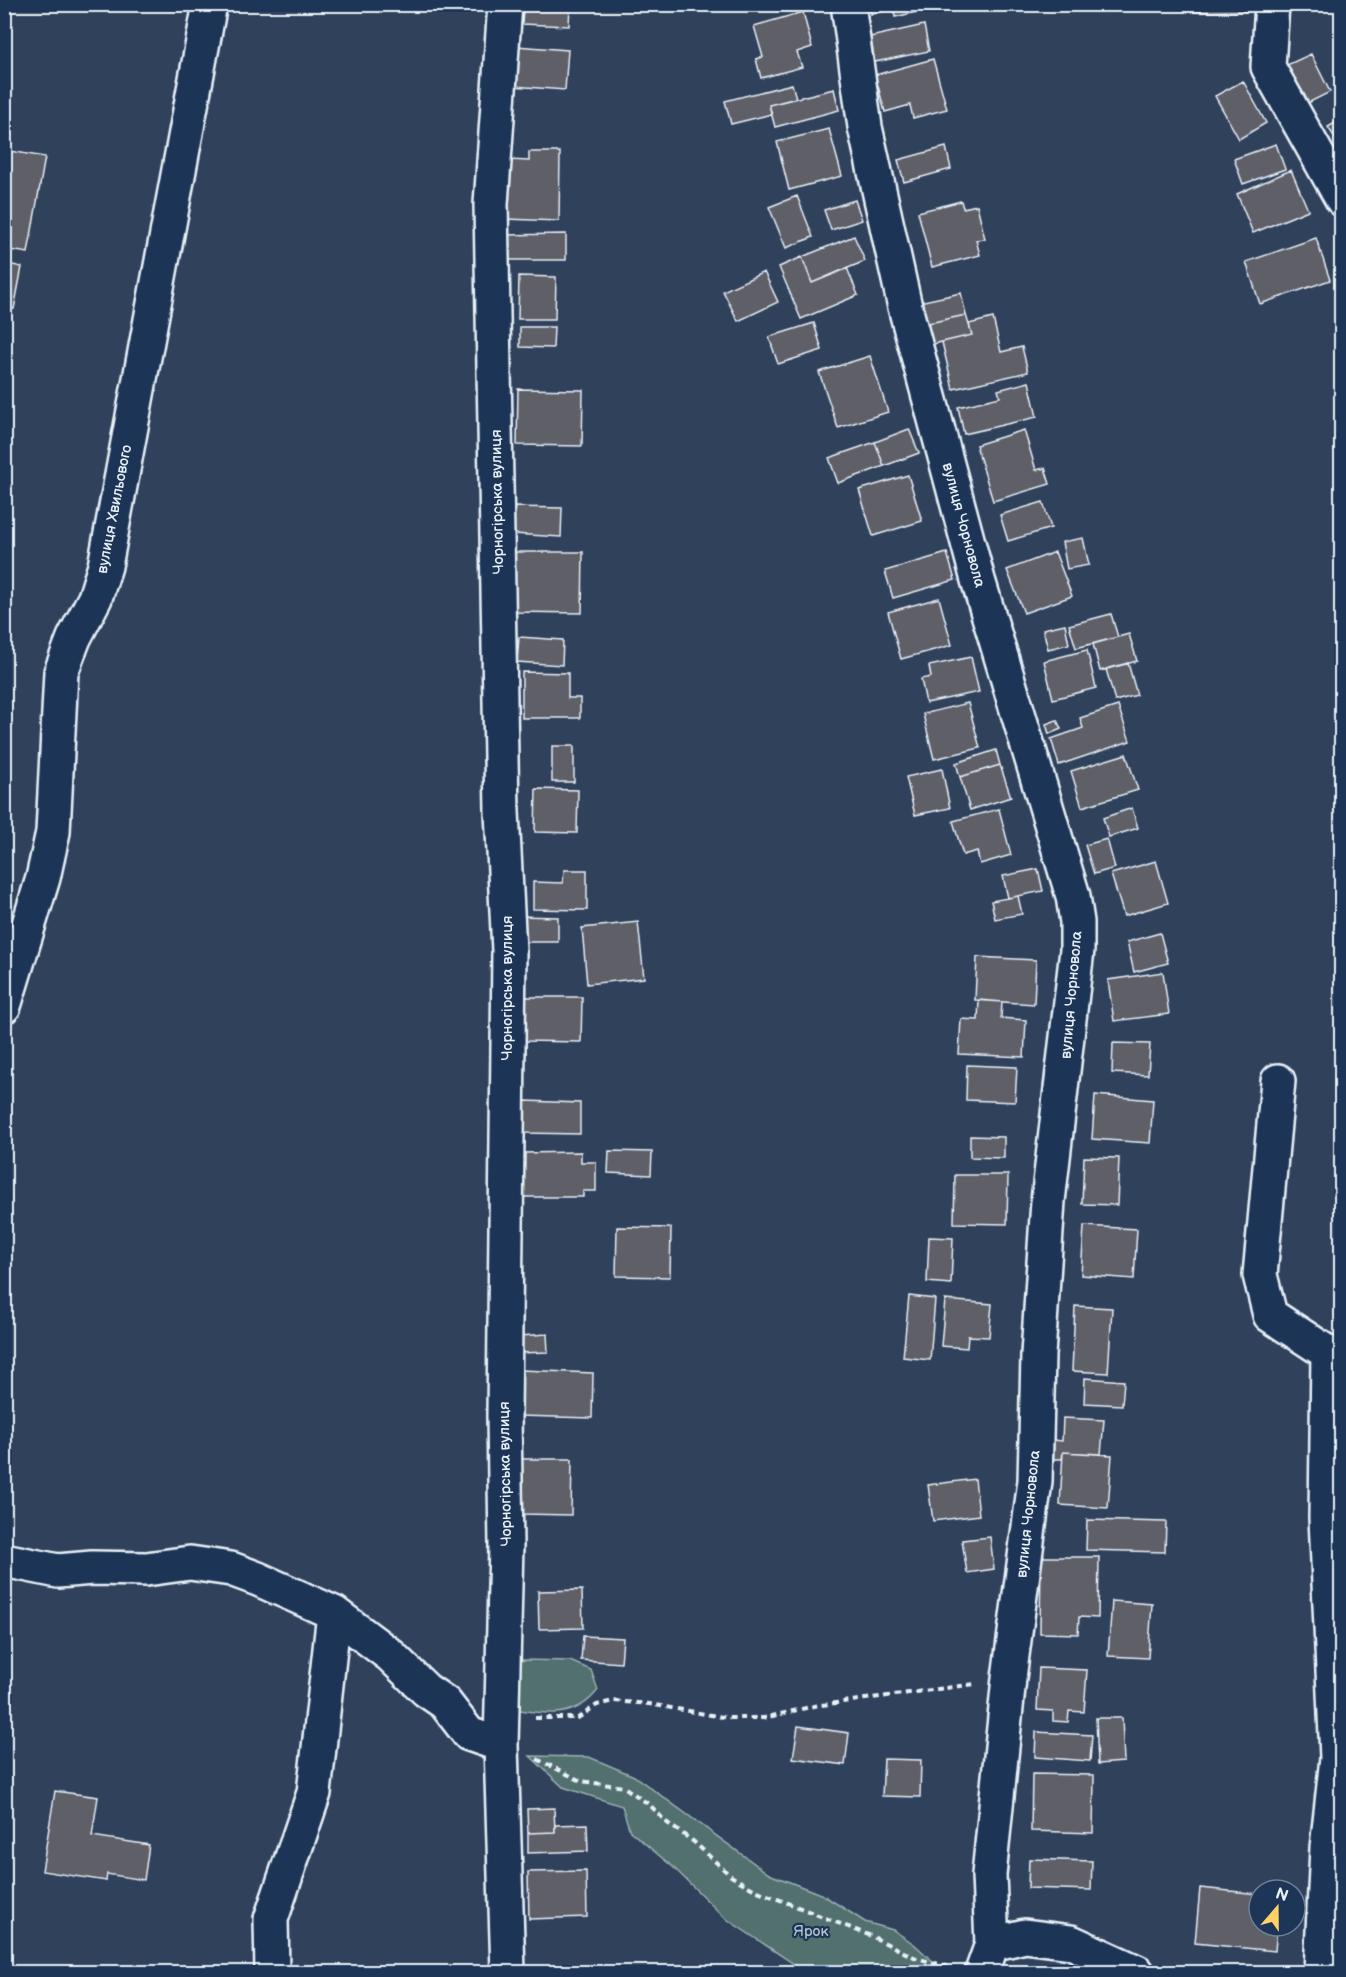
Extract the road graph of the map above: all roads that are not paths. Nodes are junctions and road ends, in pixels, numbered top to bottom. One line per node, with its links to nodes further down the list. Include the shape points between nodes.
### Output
1 (210, 4): 6 (street, вулиця Хвильового, via 105,566 95,598 61,672 53,832)
2 (505, 4): 10 (street, Чорногірська вулиця, via 491,204 508,951 506,1545)
3 (848, 4): 11 (street, вулиця Чорновола, via 865,127 905,307 975,568 1073,896 1077,922 1048,1201 1035,1480 1008,1686 989,1875)
4 (1272, 4): 5 (street, via 1268,67)
5 (1341, 199)
6 (4, 1006)
7 (1278, 1081): 15 (street, via 1260,1275 1270,1315 1328,1353 1326,1518 1337,1758 1327,1848)
8 (4, 1560): 9 (street, via 58,1571 146,1569 190,1563 231,1569)
9 (334, 1613): 10 (street, via 390,1655 445,1704 469,1734); 12 (street, via 314,1792 271,1919)
10 (501, 1730): 13 (street, Чорногірська вулиця)
11 (986, 1962): 14 (street, via 1024,1936 1071,1942)
12 (272, 1972)
13 (508, 1972)
14 (1137, 1972)
15 (1321, 1972)

